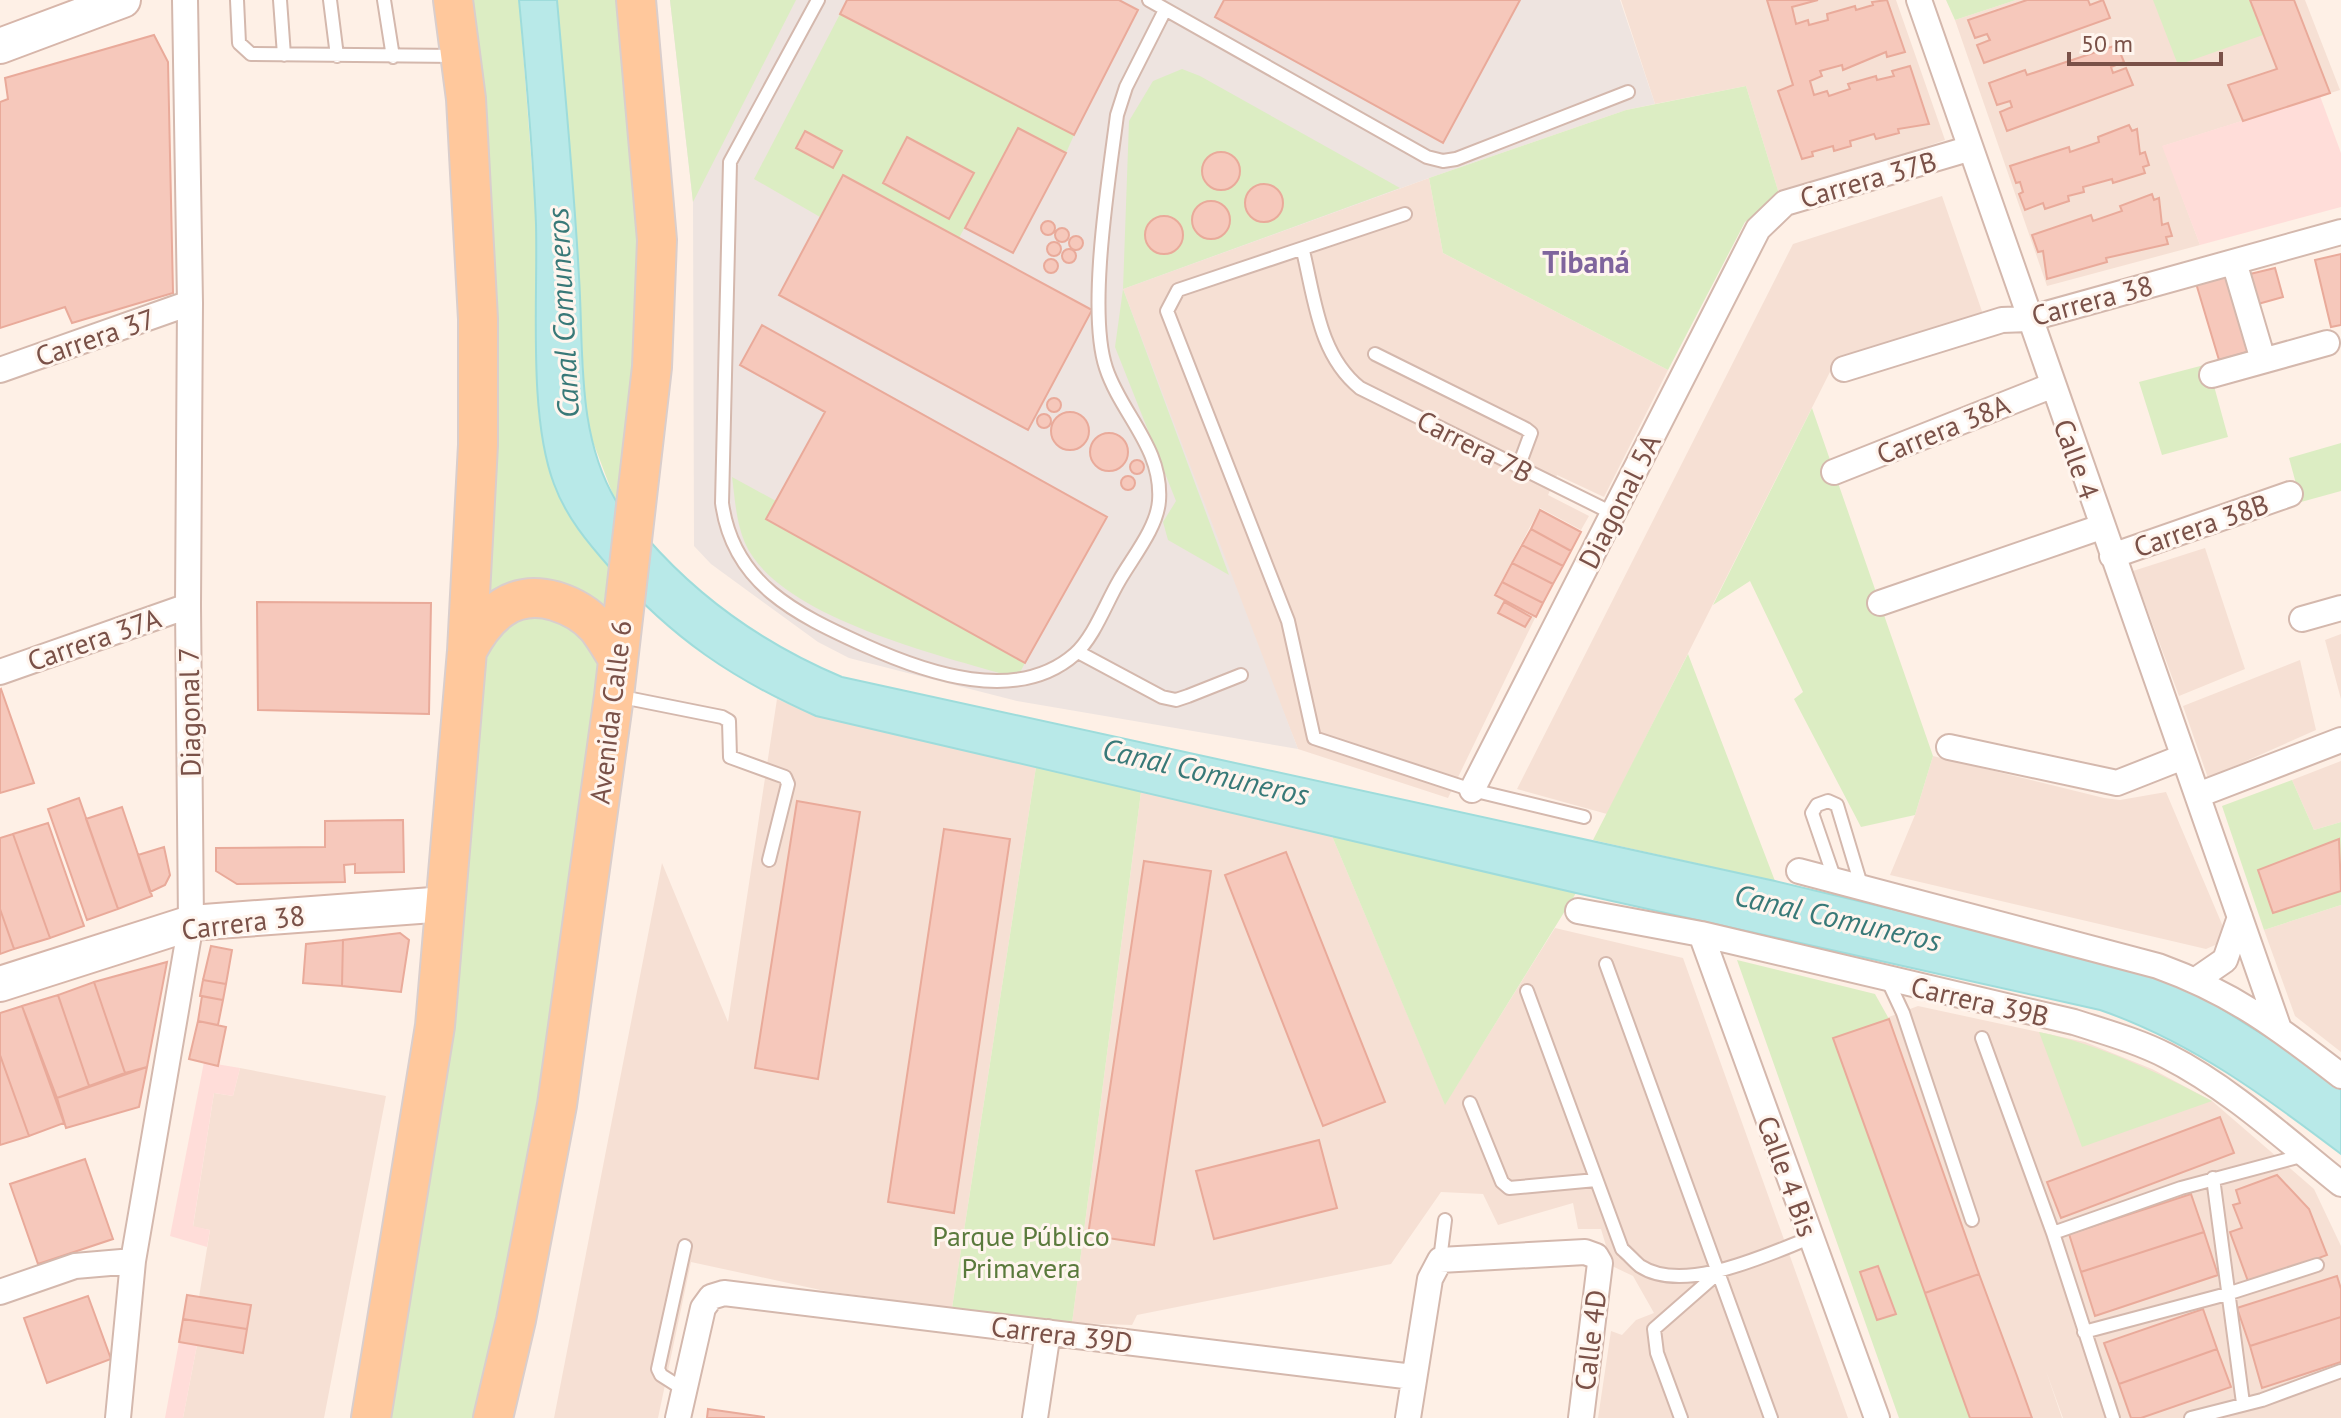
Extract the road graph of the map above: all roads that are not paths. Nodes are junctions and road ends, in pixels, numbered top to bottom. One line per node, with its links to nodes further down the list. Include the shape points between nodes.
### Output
1 (123, 0): 13 (street)
2 (185, 0): 25 (street, Diagonal 7)
3 (237, 0): 14 (lane, via 243,51)
4 (280, 0): 14 (lane)
5 (330, 0): 15 (lane)
6 (384, 0): 17 (lane)
7 (453, 0): 16 (main road)
8 (636, 0): 44 (main road, Avenida Calle 6, via 657,240 652,367)
9 (818, 0): 46 (lane, via 730,162 722,503 733,548 765,588 791,606 870,647 924,666 994,682 1017,680 1058,667)
10 (1149, 0): 12 (lane)
11 (1919, 0): 19 (street, Calle 4)
12 (1165, 10): 18 (lane, via 1427,157 1443,161); 46 (lane, via 1117,115 1098,314 1106,369 1148,446 1159,504)
13 (0, 46)
14 (284, 55): 15 (lane)
15 (337, 56): 17 (lane)
16 (460, 56): 17 (lane); 45 (main road, via 478,319 478,445)
17 (393, 57)
18 (1628, 92)
19 (1968, 149): 21 (street, Carrera 37B, via 1785,203); 26 (street, Calle 4)
20 (1405, 214): 23 (lane)
21 (1770, 215): 37 (street, Diagonal 5A, via 1758,229)
22 (2341, 232): 24 (street, Carrera 38)
23 (1303, 251): 34 (lane, Carrera 7B, via 1329,352 1342,373 1360,388); 53 (lane, via 1178,290 1167,311 1288,621 1314,738)
24 (2234, 262): 26 (street, Carrera 38); 29 (street)
25 (190, 303): 31 (street, Carrera 37); 41 (street, Diagonal 7)
26 (2028, 319): 30 (street, Carrera 38, via 2002,320); 33 (street, Calle 4)
27 (2327, 343): 29 (street)
28 (1375, 354): 34 (lane, via 1526,429 1531,433)
29 (2263, 360): 32 (street)
30 (1844, 369)
31 (0, 370)
32 (2212, 375)
33 (2051, 386): 35 (street, Carrera 38A); 38 (street, Calle 4)
34 (1518, 468): 37 (lane, Carrera 7B)
35 (1834, 472)
36 (2290, 494): 39 (street, Carrera 38B)
37 (1612, 513): 53 (street, Diagonal 5A)
38 (2101, 527): 39 (street, Calle 4); 40 (street)
39 (2112, 556): 52 (street, Calle 4)
40 (1880, 603)
41 (188, 606): 47 (street, Carrera 37A); 63 (street, Diagonal 7)
42 (2341, 608): 43 (street)
43 (2302, 619)
44 (619, 644): 45 (main road, via 583,614 545,598 525,598 504,604 485,620); 49 (main road, Avenida Calle 6)
45 (467, 651): 60 (main road)
46 (1078, 652): 48 (lane, via 1176,700)
47 (0, 672)
48 (1241, 675)
49 (614, 696): 56 (lane, via 722,717 729,721 730,757 785,777 788,784); 97 (main road, Avenida Calle 6, via 557,1105)
50 (2341, 740): 54 (street)
51 (1949, 747): 52 (street, via 2117,783)
52 (2183, 757): 54 (street, Calle 4)
53 (1472, 790): 55 (lane)
54 (2198, 795): 62 (street, Calle 4)
55 (1584, 817)
56 (769, 860)
57 (1799, 871): 58 (street)
58 (1835, 880): 59 (street); 59 (lane, via 1812,813 1828,801 1837,805)
59 (1862, 888): 66 (street)
60 (446, 904): 63 (street, Carrera 38); 96 (main road, via 435,1026)
61 (1578, 911): 64 (street, Carrera 39B)
62 (2240, 917): 66 (street, via 2225,960); 70 (street, Calle 4)
63 (191, 923): 68 (street, Carrera 38); 83 (street, Diagonal 7)
64 (1701, 934): 67 (street, Carrera 39B); 81 (street, Calle 4 Bis)
65 (1606, 964): 86 (lane)
66 (2196, 980): 70 (street, via 2240,1001)
67 (1888, 981): 74 (street, Carrera 39B, via 2074,1022 2164,1054 2205,1078); 79 (lane)
68 (0, 984)
69 (1527, 991): 76 (lane)
70 (2279, 1029): 72 (street)
71 (1982, 1038): 80 (lane)
72 (2341, 1076)
73 (1470, 1103): 76 (lane, via 1509,1188)
74 (2305, 1155): 75 (lane); 77 (street, Carrera 39B)
75 (2213, 1178): 80 (lane); 88 (lane)
76 (1596, 1180): 86 (lane, via 1622,1249 1642,1268)
77 (2340, 1185)
78 (1445, 1220): 85 (lane)
79 (1972, 1220)
80 (2053, 1233): 90 (lane)
81 (1810, 1238): 86 (lane); 104 (street, Calle 4 Bis)
82 (685, 1246): 93 (lane, via 658,1369)
83 (133, 1261): 87 (street, via 75,1266); 95 (street, Diagonal 7)
84 (2317, 1265): 88 (lane)
85 (1435, 1270): 92 (street); 101 (street, Calle 4D, via 1592,1258)
86 (1718, 1273): 102 (lane, via 1654,1329 1657,1353); 103 (lane)
87 (0, 1292)
88 (2227, 1294): 90 (lane); 94 (lane)
89 (1048, 1332): 92 (street, Carrera 39D); 93 (street, Carrera 39D, via 724,1293 711,1297 703,1308); 99 (street)
90 (2084, 1332): 105 (lane)
91 (2341, 1371): 94 (lane)
92 (1413, 1377): 100 (street)
93 (683, 1389): 98 (street)
94 (2243, 1403): 106 (lane)
95 (118, 1418)
96 (371, 1418)
97 (493, 1418)
98 (678, 1418)
99 (1035, 1418)
100 (1408, 1418)
101 (1581, 1418)
102 (1681, 1418)
103 (1771, 1418)
104 (1877, 1418)
105 (2113, 1418)
106 (2191, 1418)

